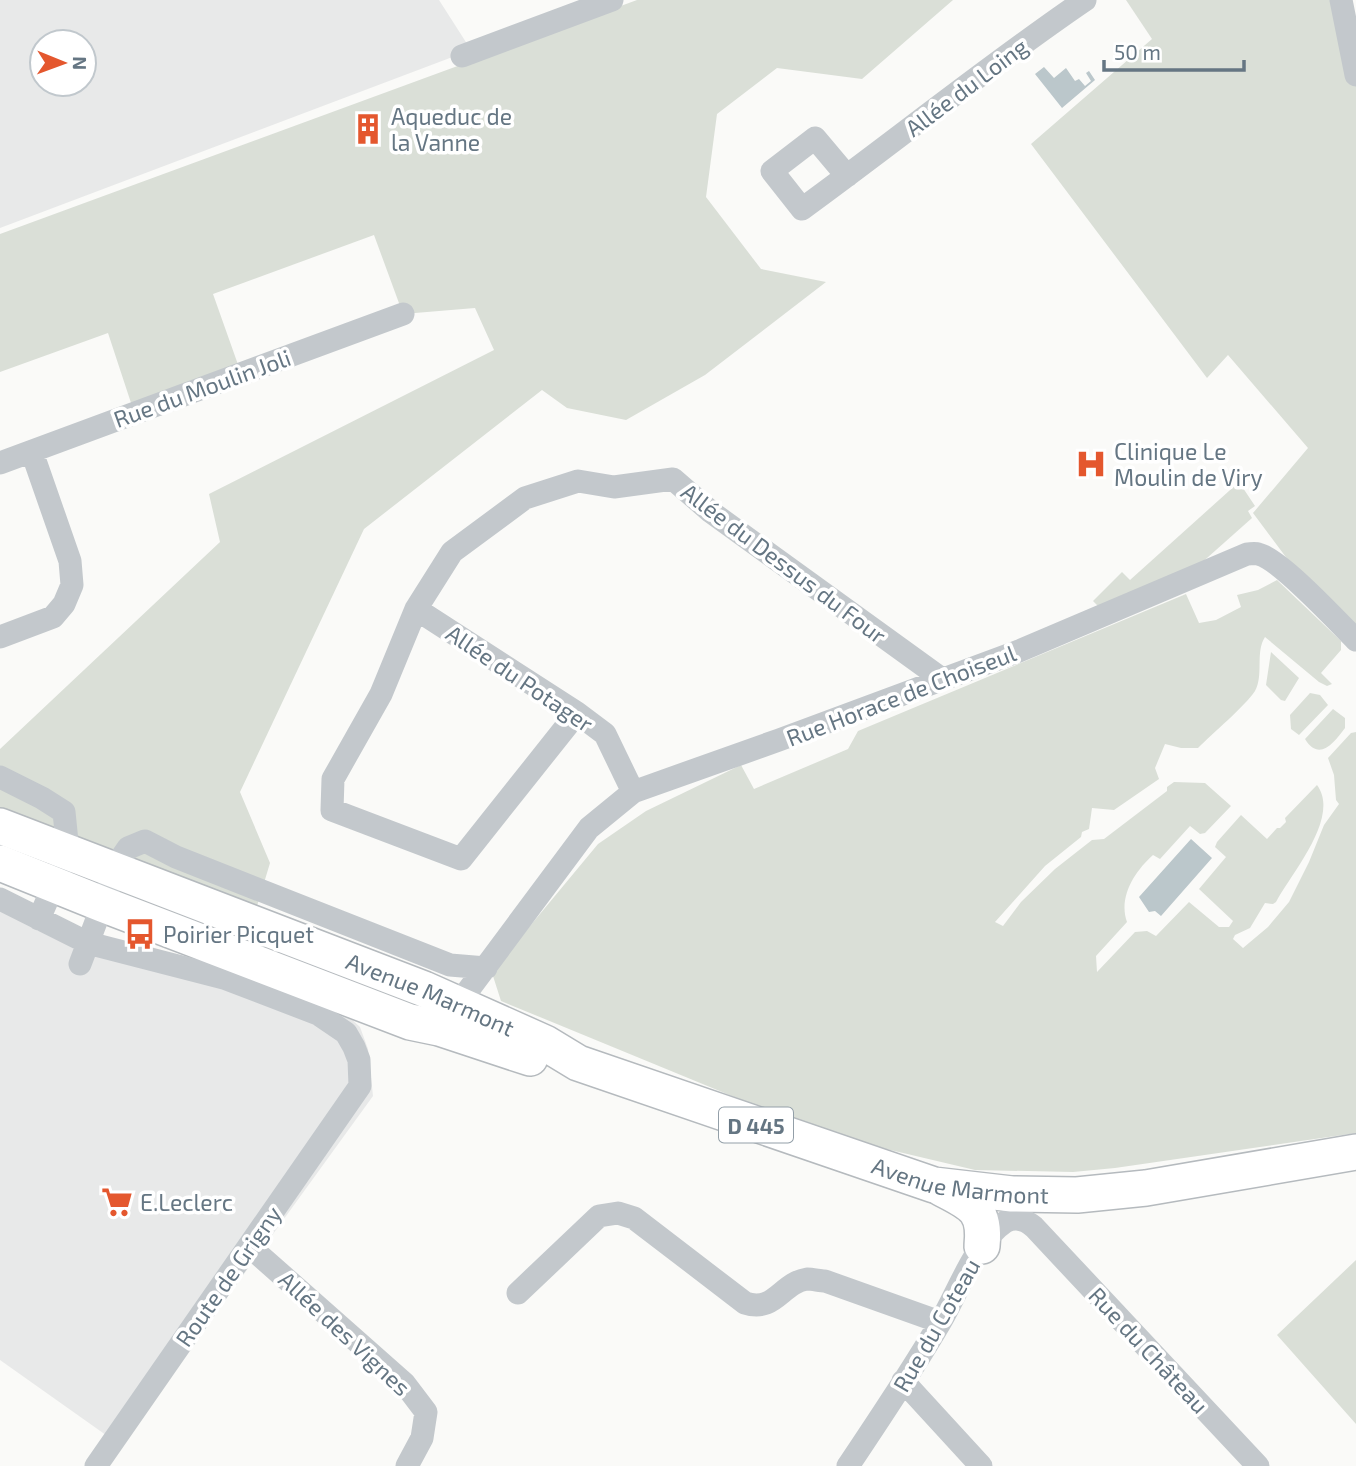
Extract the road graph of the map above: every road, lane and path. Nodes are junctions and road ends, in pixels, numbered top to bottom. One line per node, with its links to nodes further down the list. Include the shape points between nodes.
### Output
1 (612, 0): 4 (street)
2 (1085, 0): 6 (street, Allée du Loing)
3 (1340, 0): 5 (street)
4 (462, 56)
5 (1356, 75)
6 (847, 176)
7 (404, 314): 8 (street, Rue du Moulin Joli)
8 (32, 452): 9 (street, Rue du Moulin Joli); 11 (street, via 70,561 72,585 53,617)
9 (0, 463)
10 (416, 609): 13 (street, Allée du Dessus du Four, via 452,552 524,498 578,481 614,487 673,479 711,512); 14 (street, Allée du Potager); 14 (street, Allée du Dessus du Four, via 381,694 333,779 332,810 461,859)
11 (0, 637)
12 (1356, 640): 13 (street, Rue Horace de Choiseul, via 1279,567 1253,553)
13 (942, 680): 16 (street, Rue Horace de Choiseul)
14 (577, 713): 16 (street, Allée du Potager, via 605,734)
15 (0, 777): 21 (street, via 64,812)
16 (633, 792): 27 (street, Rue Horace de Choiseul, via 589,828)
17 (0, 825): 21 (main road, Avenue Marmont / D 445)
18 (0, 839): 21 (main road, Avenue Marmont / D 445)
19 (0, 850): 21 (main road, Avenue Marmont / D 445)
20 (0, 863): 21 (main road, Avenue Marmont / D 445)
21 (52, 865): 22 (main road, Avenue Marmont / D 445); 24 (street)
22 (118, 891): 25 (street); 27 (street, via 128,848 145,842 450,965); 28 (main road, Avenue Marmont / D 445, via 410,1022); 29 (main road, Avenue Marmont / D 445, via 511,1039)
23 (0, 900): 24 (street)
24 (39, 919): 25 (street)
25 (88, 943): 26 (street); 35 (street, Route de Grigny, via 224,978 318,1014 346,1033 354,1047 360,1086)
26 (80, 964)
27 (486, 968): 28 (street, Rue Horace de Choiseul)
28 (448, 1016): 29 (main road, Avenue Marmont / D 445); 30 (main road, Avenue Marmont / D 445, via 538,1060)
29 (545, 1044): 30 (main road, Avenue Marmont / D 445)
30 (579, 1063): 32 (main road, Avenue Marmont / D 445)
31 (1356, 1152): 33 (main road, Avenue Marmont / D 445, via 1146,1188)
32 (934, 1185): 33 (main road, Avenue Marmont / D 445, via 1012,1194); 36 (main road, via 973,1205 983,1225)
33 (1077, 1195): 34 (main road, via 1042,1208)
34 (1033, 1228): 36 (street, Rue du Coteau, via 1007,1220); 44 (street, Rue du Château)
35 (249, 1246): 40 (street, Route de Grigny); 41 (street, Allée des Vignes, via 404,1383 426,1412 422,1438)
36 (982, 1246): 38 (street, Rue du Coteau)
37 (518, 1293): 38 (street, via 599,1216 618,1213 634,1218 745,1303 767,1304 807,1279 825,1281)
38 (940, 1322): 39 (street, Rue du Coteau)
39 (903, 1381): 42 (street, Rue du Coteau); 43 (street)
40 (96, 1466)
41 (407, 1466)
42 (848, 1466)
43 (981, 1466)
44 (1258, 1466)

